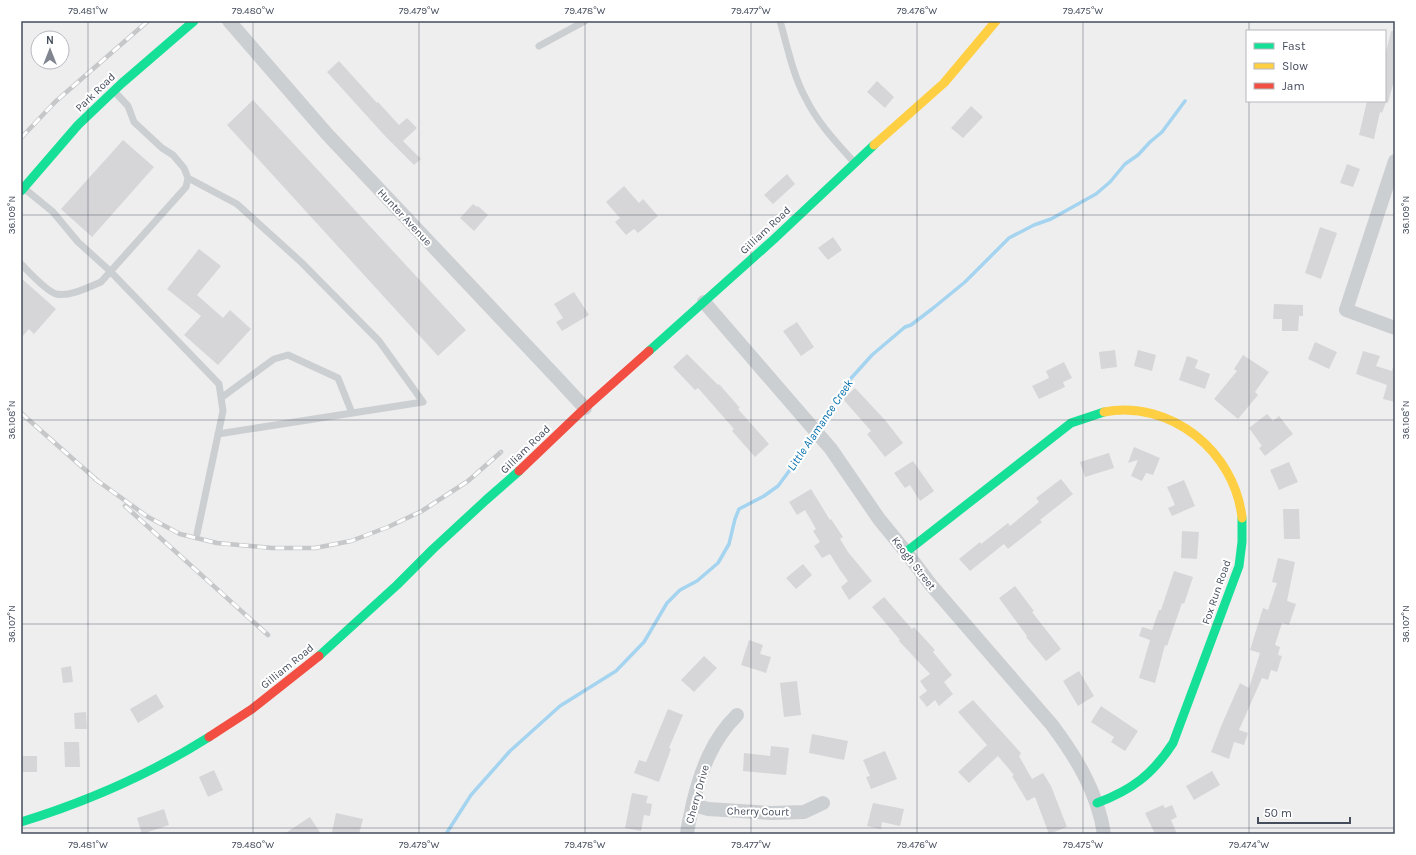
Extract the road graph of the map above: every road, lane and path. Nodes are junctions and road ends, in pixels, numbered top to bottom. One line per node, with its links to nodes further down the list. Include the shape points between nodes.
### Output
1 (194, 21): 7 (street, Park Road)
2 (229, 21): 17 (street, Hunter Avenue, via 327,134)
3 (585, 21): 6 (lane)
4 (780, 21): 9 (lane, via 804,96 823,127)
5 (996, 21): 9 (street, Gilliam Road, via 944,83)
6 (540, 46)
7 (114, 91): 10 (lane, via 128,106 134,122 173,155 184,168); 11 (street, Park Road, via 78,125)
8 (1395, 161): 15 (street, via 1346,310)
9 (855, 163): 14 (street, Gilliam Road)
10 (188, 178): 13 (lane, via 186,187); 18 (lane, via 237,204 302,262 379,341 423,402)
11 (22, 189): 13 (lane, via 52,212 78,242)
12 (21, 264): 13 (lane, via 56,294 84,290 101,282)
13 (110, 271): 16 (lane, via 219,384)
14 (704, 302): 17 (street, Gilliam Road); 21 (street, Keogh Street, via 831,449 879,519)
15 (1395, 328)
16 (221, 398): 18 (lane, via 274,359 288,355 338,378); 19 (lane, via 223,411)
17 (585, 408): 26 (street, Gilliam Road, via 508,483 433,549 397,586 315,659 252,709 174,759 140,776 89,799)
18 (352, 413): 19 (lane)
19 (218, 434): 20 (lane)
20 (197, 534)
21 (906, 552): 24 (street, Keogh Street, via 931,585 1056,731 1082,772); 24 (street, Fox Run Road, via 1071,423 1090,415 1131,410 1160,415 1204,440 1219,457 1230,475 1243,517 1239,566 1173,743 1148,775 1111,799)
22 (737, 715): 25 (street, Cherry Drive, via 719,735 709,753)
23 (823, 803): 25 (street, Cherry Court, via 804,812 771,813 708,810)
24 (1097, 803): 28 (street, Keogh Street)
25 (693, 805): 27 (street, Cherry Drive)
26 (21, 822)
27 (687, 834)
28 (1104, 834)

